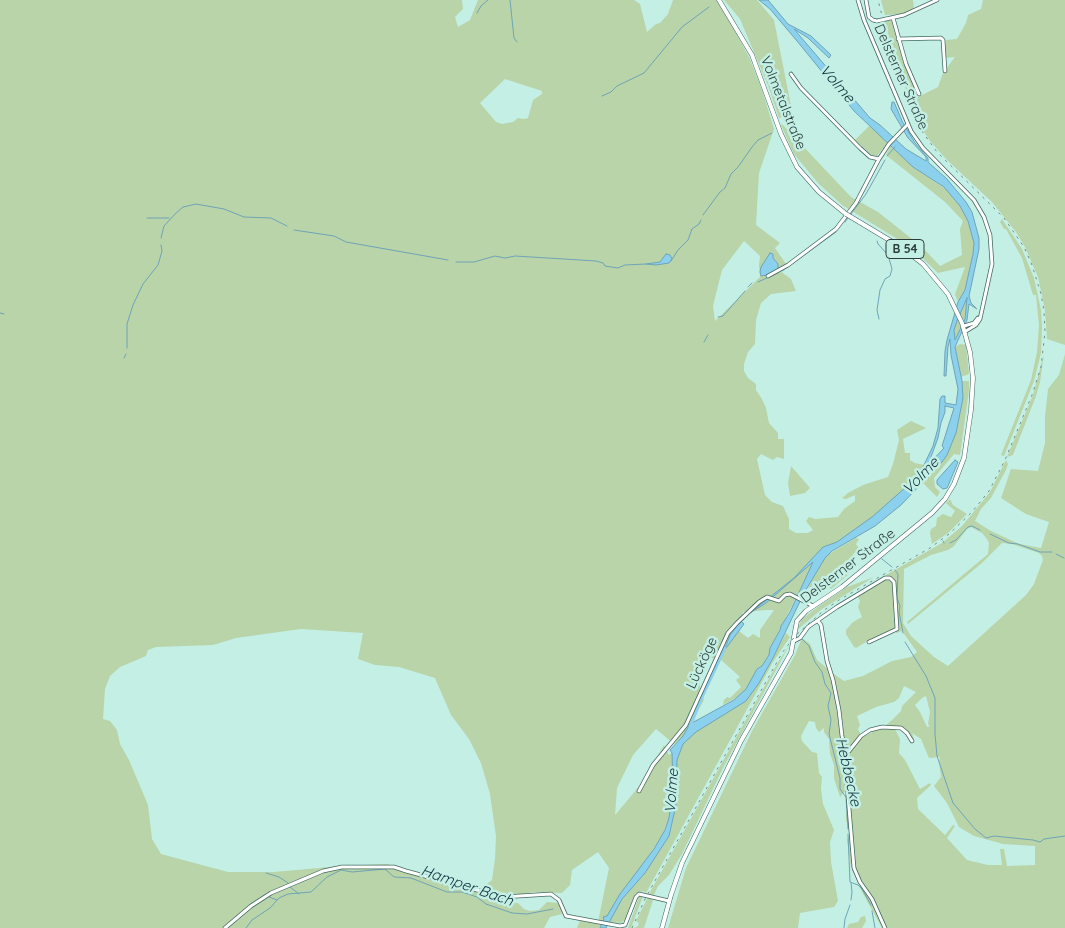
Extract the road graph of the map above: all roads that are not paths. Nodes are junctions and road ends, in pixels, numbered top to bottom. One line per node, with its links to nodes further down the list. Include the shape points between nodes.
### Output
1 (719, 0): 14 (main road, Volmetalstraße / B 54, bridge, via 749,50 798,167 834,206 924,264 942,285)
2 (858, 0): 10 (street, Delsterner Straße)
3 (866, 0): 5 (street, bridge, via 869,17 873,20)
4 (937, 0): 5 (street)
5 (893, 18): 6 (street)
6 (898, 39): 7 (street, via 941,38); 9 (street)
7 (945, 71)
8 (791, 74): 11 (street, via 860,148)
9 (918, 94)
10 (907, 125): 11 (street); 13 (street, Delsterner Straße, via 923,148 968,194 986,221 992,264)
11 (879, 159): 12 (street, via 856,203 836,229)
12 (768, 276)
13 (980, 315): 14 (street, via 976,321); 15 (street, Delsterner Straße, via 978,323)
14 (964, 326): 15 (main road, Delsterner Straße / B 54)
15 (966, 331): 16 (main road, Delsterner Straße / B 54, via 973,388 965,449 954,484 945,500 926,519 842,587)
16 (813, 606): 18 (main road, Delsterner Straße / B 54, via 797,621); 22 (street, Lücköge, via 787,594 778,601 768,597 728,633 686,725 653,765)
17 (818, 621): 18 (street); 19 (street, via 855,595 885,578 892,578 896,629); 21 (street)
18 (794, 641): 23 (main road, Delsterner Straße / B 54, via 693,840)
19 (870, 642)
20 (912, 740): 21 (street, via 900,728 882,727 866,733 850,752)
21 (846, 752): 26 (street, via 854,868)
22 (639, 791)
23 (669, 902): 24 (street, via 639,894 625,925 615,925 565,915 559,900 551,894 503,897 394,867 332,868 261,898); 25 (main road, Delsterner Straße / B 54)
24 (225, 928)
25 (662, 928)
26 (885, 928)

